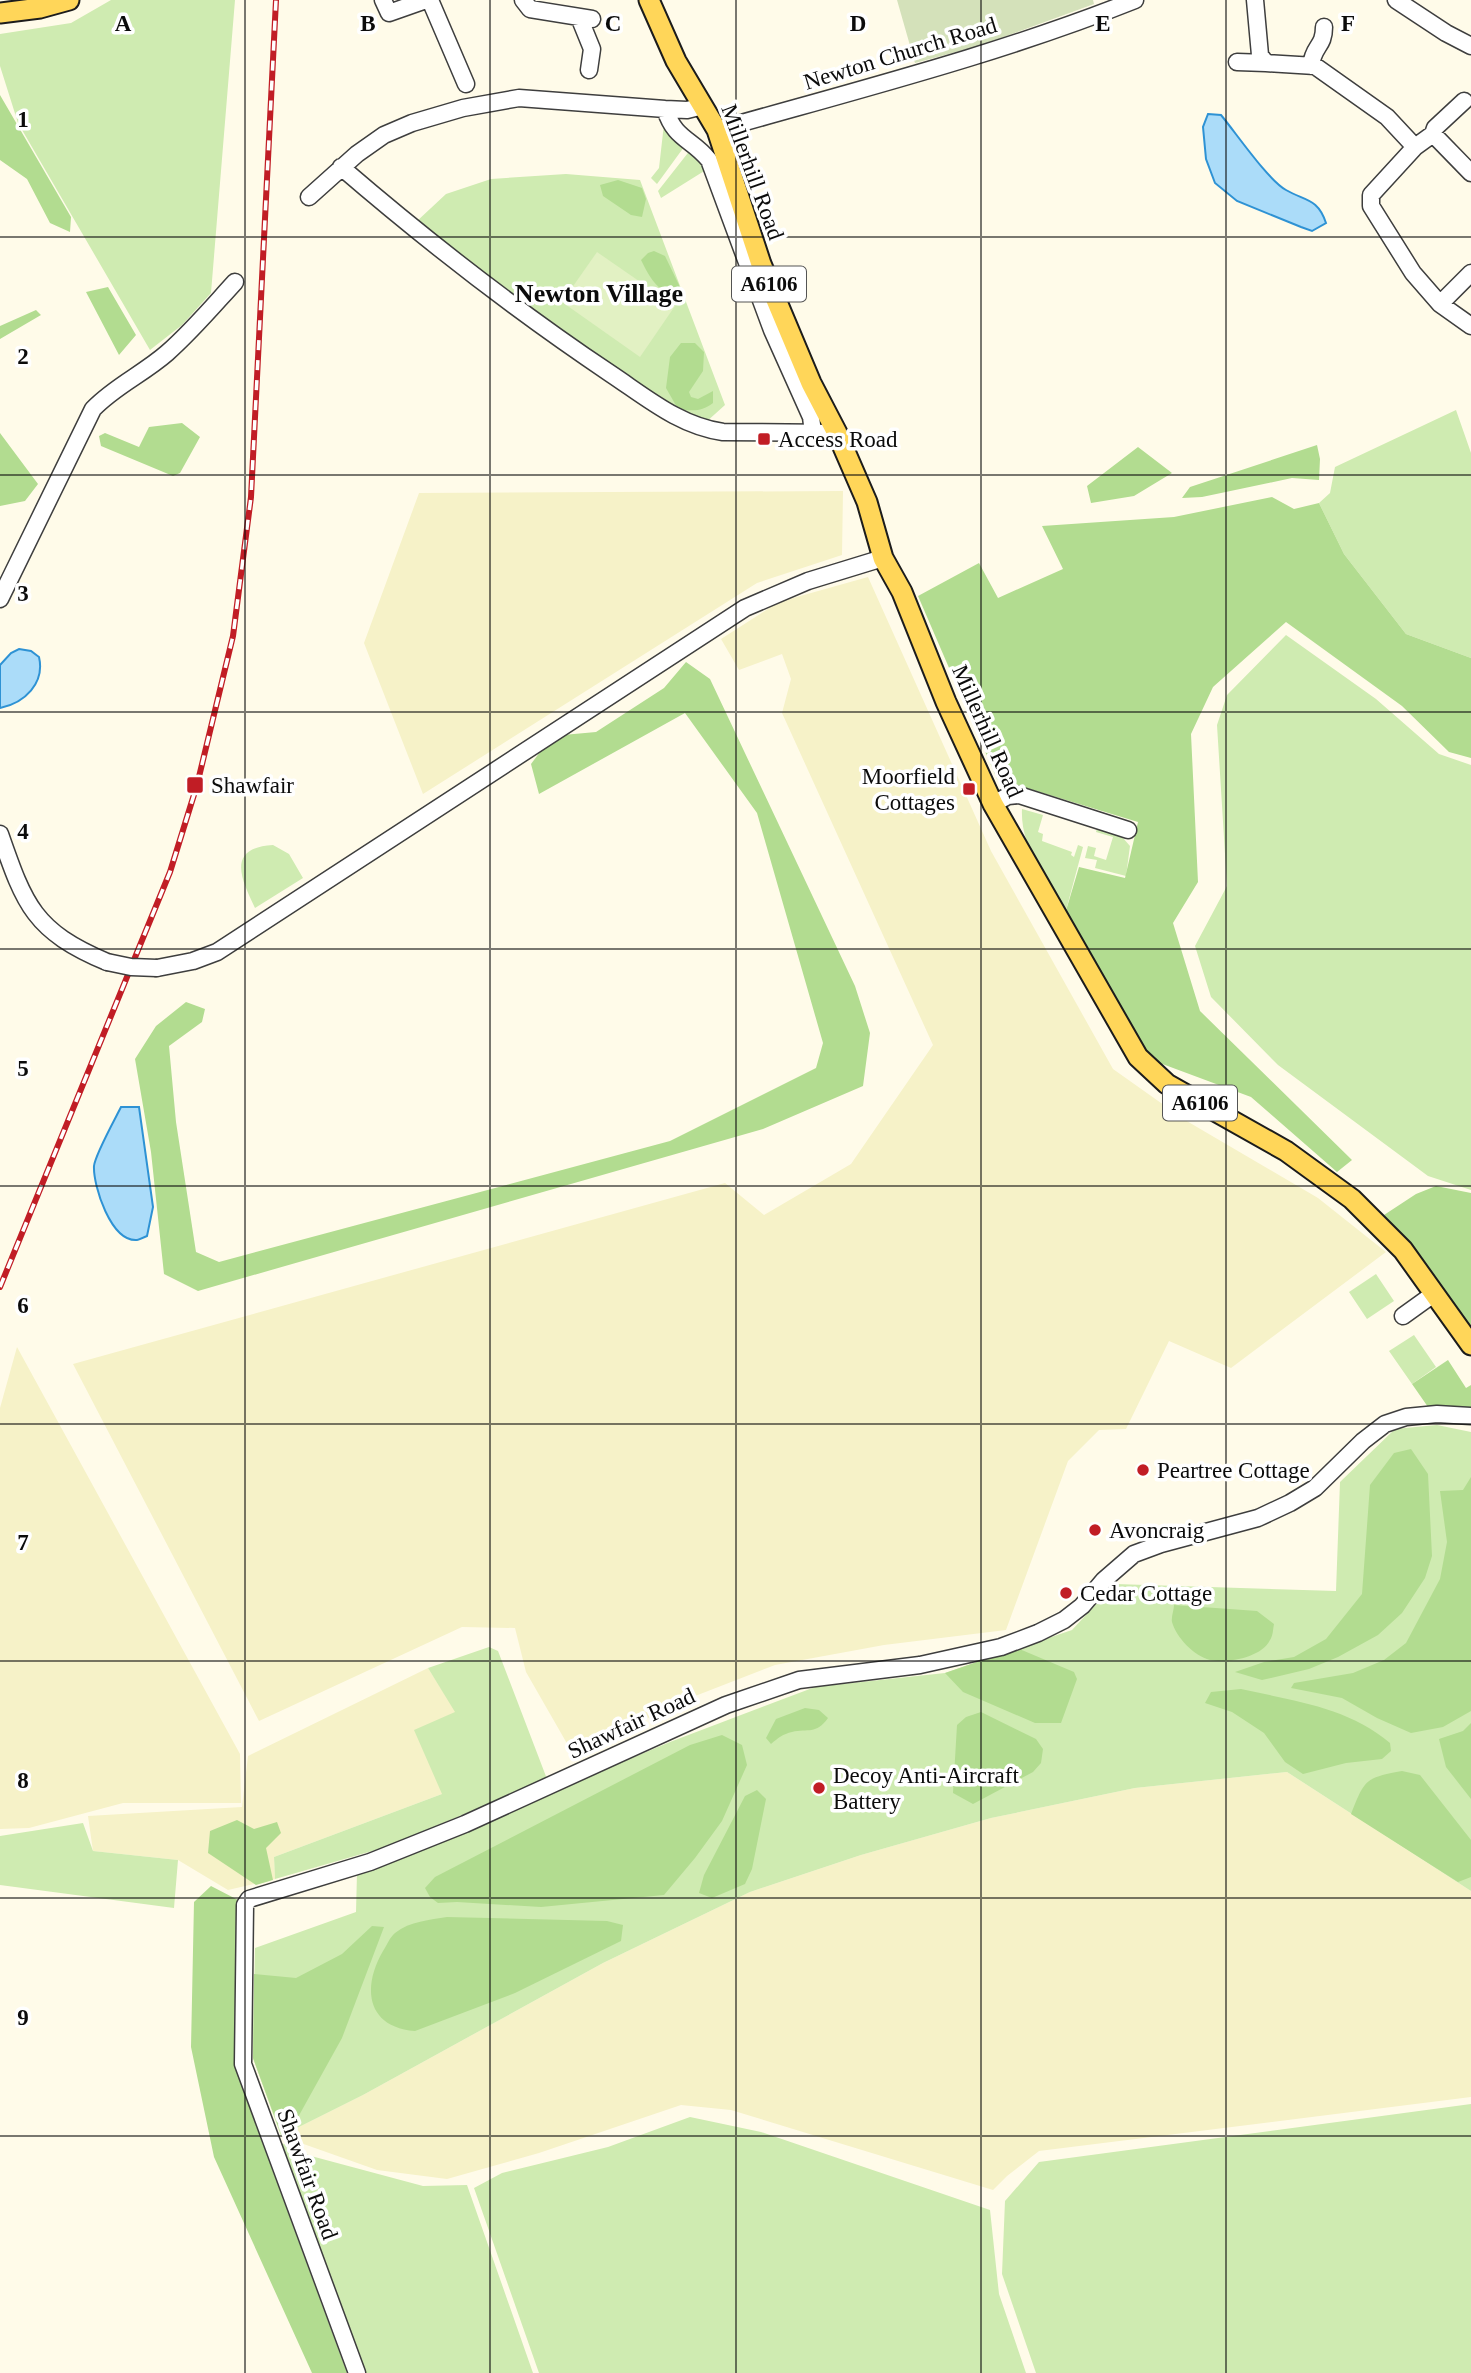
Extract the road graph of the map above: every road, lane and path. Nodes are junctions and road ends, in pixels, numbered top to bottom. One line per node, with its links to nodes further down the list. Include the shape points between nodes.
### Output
1 (69, 0): 9 (main road)
2 (383, 0): 3 (street, via 389,13)
3 (428, 0): 16 (street)
4 (523, 0): 15 (street, via 530,9 586,18 592,49)
5 (649, 0): 18 (main road, Millerhill Road / A6106, via 676,61)
6 (1135, 0): 20 (street, Newton Church Road, via 948,64)
7 (1255, 0): 13 (street, via 1260,55)
8 (1396, 0): 11 (street)
9 (0, 13)
10 (1324, 27): 14 (street, via 1324,39 1312,53)
11 (1471, 46)
12 (1237, 62): 13 (street)
13 (1266, 63): 14 (street)
14 (1311, 66): 22 (street, via 1388,117)
15 (589, 70)
16 (466, 84)
17 (1464, 101): 21 (street)
18 (703, 106): 19 (street); 20 (main road, Millerhill Road / A6106)
19 (666, 110): 23 (street, via 519,98 412,123 384,135); 30 (street, via 677,134 709,160)
20 (717, 130): 31 (main road, Millerhill Road / A6106, via 761,264)
21 (1433, 134): 22 (street); 24 (street)
22 (1415, 147): 28 (street, via 1371,195 1371,206 1413,273)
23 (341, 167): 25 (street); 30 (street, via 493,290 677,418 704,430 723,432)
24 (1471, 173)
25 (309, 197)
26 (1471, 272): 28 (street)
27 (236, 282): 33 (street, via 165,355 93,409)
28 (1440, 304): 29 (street)
29 (1471, 326)
30 (813, 432): 31 (street)
31 (837, 433): 32 (main road, Millerhill Road / A6106, via 867,502)
32 (883, 558): 34 (main road, Millerhill Road / A6106); 36 (street, bridge, via 808,581 745,608 217,952 193,961 131,967 107,962 57,936 33,912 19,888)
33 (0, 599)
34 (993, 804): 35 (street, via 1019,796); 37 (main road, Millerhill Road / A6106, via 1138,1057 1167,1084 1286,1151 1352,1199 1403,1250)
35 (1128, 830)
36 (0, 835)
37 (1435, 1293): 38 (street); 39 (main road, Millerhill Road / A6106)
38 (1403, 1315)
39 (1471, 1345)
40 (1471, 1416): 41 (street, Shawfair Road, via 1427,1415 1385,1424 1315,1488 1258,1518 1134,1554 1082,1606 1038,1633 1001,1647 920,1665 799,1680 726,1705 465,1824 370,1862 249,1899 245,1905 243,2064)
41 (357, 2373)

